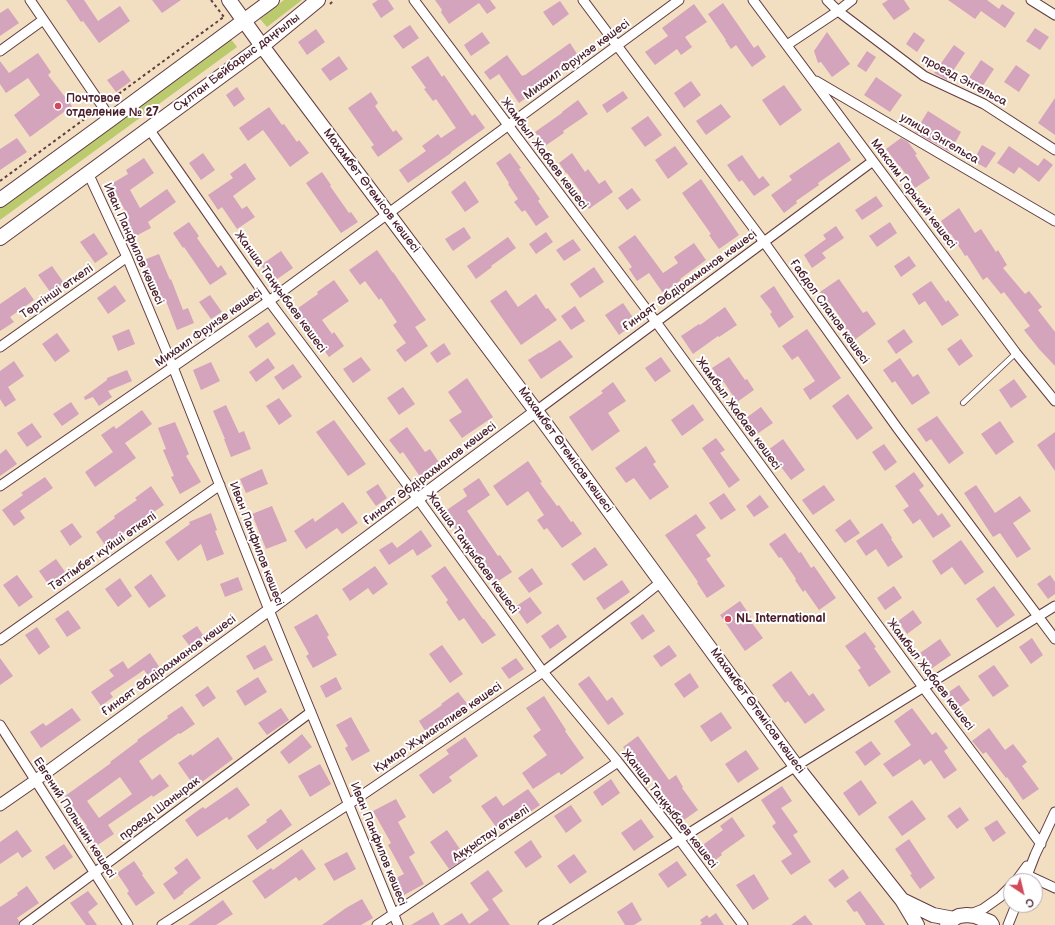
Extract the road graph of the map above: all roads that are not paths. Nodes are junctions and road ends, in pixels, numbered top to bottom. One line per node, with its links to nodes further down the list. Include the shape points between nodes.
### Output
1 (30, 0): 14 (street)
2 (272, 0): 15 (main road)
3 (318, 0): 17 (main road, Сұлтан Бейбарыс даңғылы)
4 (414, 0): 22 (street, Жамбыл Жабаев көшесі)
5 (583, 0): 18 (street, Ғабдол Сланов көшесі)
6 (679, 0): 18 (street, Михаил Фрунзе көшесі)
7 (753, 0): 16 (street, Максим Горький көшесі)
8 (827, 0): 12 (street, проезд Энгельса)
9 (852, 0): 12 (street)
10 (1031, 0): 13 (street)
11 (230, 9): 15 (main road, Махамбет Өтемісов көшесі)
12 (838, 12): 16 (street); 24 (street, проезд Энгельса, via 924,76 984,104)
13 (1055, 15)
14 (43, 20): 19 (street); 21 (street)
15 (244, 21): 17 (main road, Махамбет Өтемісов көшесі); 21 (main road)
16 (787, 45): 20 (street, Максим Горький көшесі)
17 (262, 46): 23 (main road, Сұлтан Бейбарыс даңғылы); 28 (main road, Махамбет Өтемісов көшесі)
18 (617, 46): 22 (street, Михаил Фрунзе көшесі); 31 (street, Ғабдол Сланов көшесі)
19 (0, 52)
20 (812, 79): 25 (street, Максим Горький көшесі); 29 (street, улица Энгельса)
21 (111, 119): 27 (main road)
22 (508, 126): 28 (street, Михаил Фрунзе көшесі); 34 (street, Жамбыл Жабаев көшесі)
23 (149, 129): 26 (main road, Сұлтан Бейбарыс даңғылы); 33 (street, Жанша Таңқыбаев көшесі)
24 (1055, 150)
25 (873, 161): 31 (street, Ғинаят Әбдірахманов көшесі); 36 (street, Максим Горький көшесі)
26 (88, 174): 30 (main road, Сұлтан Бейбарыс даңғылы); 32 (street, Иван Панфилов көшесі)
27 (0, 200)
28 (388, 214): 33 (street, Михаил Фрунзе көшесі); 40 (main road, Махамбет Өтемісов көшесі)
29 (1055, 221)
30 (0, 238)
31 (764, 242): 34 (street, Ғинаят Әбдірахманов көшесі); 47 (street, Ғабдол Сланов көшесі, via 898,429)
32 (127, 257): 35 (street, Төртінші өткелі); 37 (street, Иван Панфилов көшесі)
33 (269, 301): 37 (street, Михаил Фрунзе көшесі); 43 (street, Жанша Таңқыбаев көшесі)
34 (656, 322): 40 (street, Ғинаят Әбдірахманов көшесі); 51 (street, Жамбыл Жабаев көшесі)
35 (0, 347)
36 (1016, 353): 38 (street, Максим Горький көшесі); 39 (lane)
37 (173, 367): 41 (street, Иван Панфилов көшесі); 42 (street, Михаил Фрунзе көшесі)
38 (1055, 402)
39 (963, 403)
40 (536, 411): 43 (street, Ғинаят Әбдірахманов көшесі); 44 (main road, Махамбет Өтемісов көшесі)
41 (220, 485): 46 (street, Иван Панфилов көшесі); 49 (street, Тәттімбет күйші өткелі)
42 (0, 486)
43 (418, 499): 46 (street, Ғинаят Әбдірахманов көшесі); 50 (street, Жанша Таңқыбаев көшесі)
44 (661, 582): 50 (street, Құмар Жұмағалиев көшесі); 55 (main road, Махамбет Өтемісов көшесі)
45 (1055, 606): 47 (street)
46 (269, 610): 52 (street, Иван Панфилов көшесі); 56 (street, Ғинаят Әбдірахманов көшесі)
47 (1038, 616): 48 (street, Ғабдол Сланов көшесі); 51 (street)
48 (1055, 639)
49 (0, 640)
50 (543, 672): 54 (street, Жанша Таңқыбаев көшесі); 57 (street, Құмар Жұмағалиев көшесі)
51 (923, 687): 55 (street); 61 (street, Жамбыл Жабаев көшесі)
52 (311, 712): 57 (street, Иван Панфилов көшесі); 63 (street, проезд Шанырак)
53 (0, 724): 56 (street, Евгений Полынин көшесі)
54 (618, 762): 60 (street, Жанша Таңқыбаев көшесі); 71 (street, Аққыстау өткелі)
55 (796, 766): 60 (street); 69 (main road, Махамбет Өтемісов көшесі)
56 (36, 780): 58 (street, Ғинаят Әбдірахманов көшесі); 63 (street, Евгений Полынин көшесі)
57 (348, 804): 71 (street, Иван Панфилов көшесі); 76 (street, Құмар Жұмағалиев көшесі)
58 (0, 805)
59 (1055, 812): 61 (street)
60 (679, 839): 73 (street); 80 (street, Жанша Таңқыбаев көшесі)
61 (1041, 844): 62 (street)
62 (1035, 855): 64 (street); 65 (street)
63 (94, 873): 74 (street, проезд Шанырак); 75 (street, Евгений Полынин көшесі)
64 (1022, 873)
65 (1028, 873)
66 (1043, 884): 67 (street)
67 (1055, 888)
68 (1003, 893): 72 (street, via 983,908)
69 (902, 900): 72 (main road, Махамбет Өтемісов көшесі, via 932,914); 81 (main road, Махамбет Өтемісов көшесі)
70 (1013, 913): 83 (street)
71 (393, 914): 77 (street, Аққыстау өткелі); 78 (street, Иван Панфилов көшесі)
72 (955, 920): 82 (main road, Махамбет Өтемісов көшесі, via 975,916)
73 (558, 921): 79 (street)
74 (24, 925)
75 (128, 925)
76 (162, 925)
77 (377, 925)
78 (398, 925)
79 (543, 925)
80 (743, 925)
81 (917, 925)
82 (992, 925)
83 (1008, 925)

